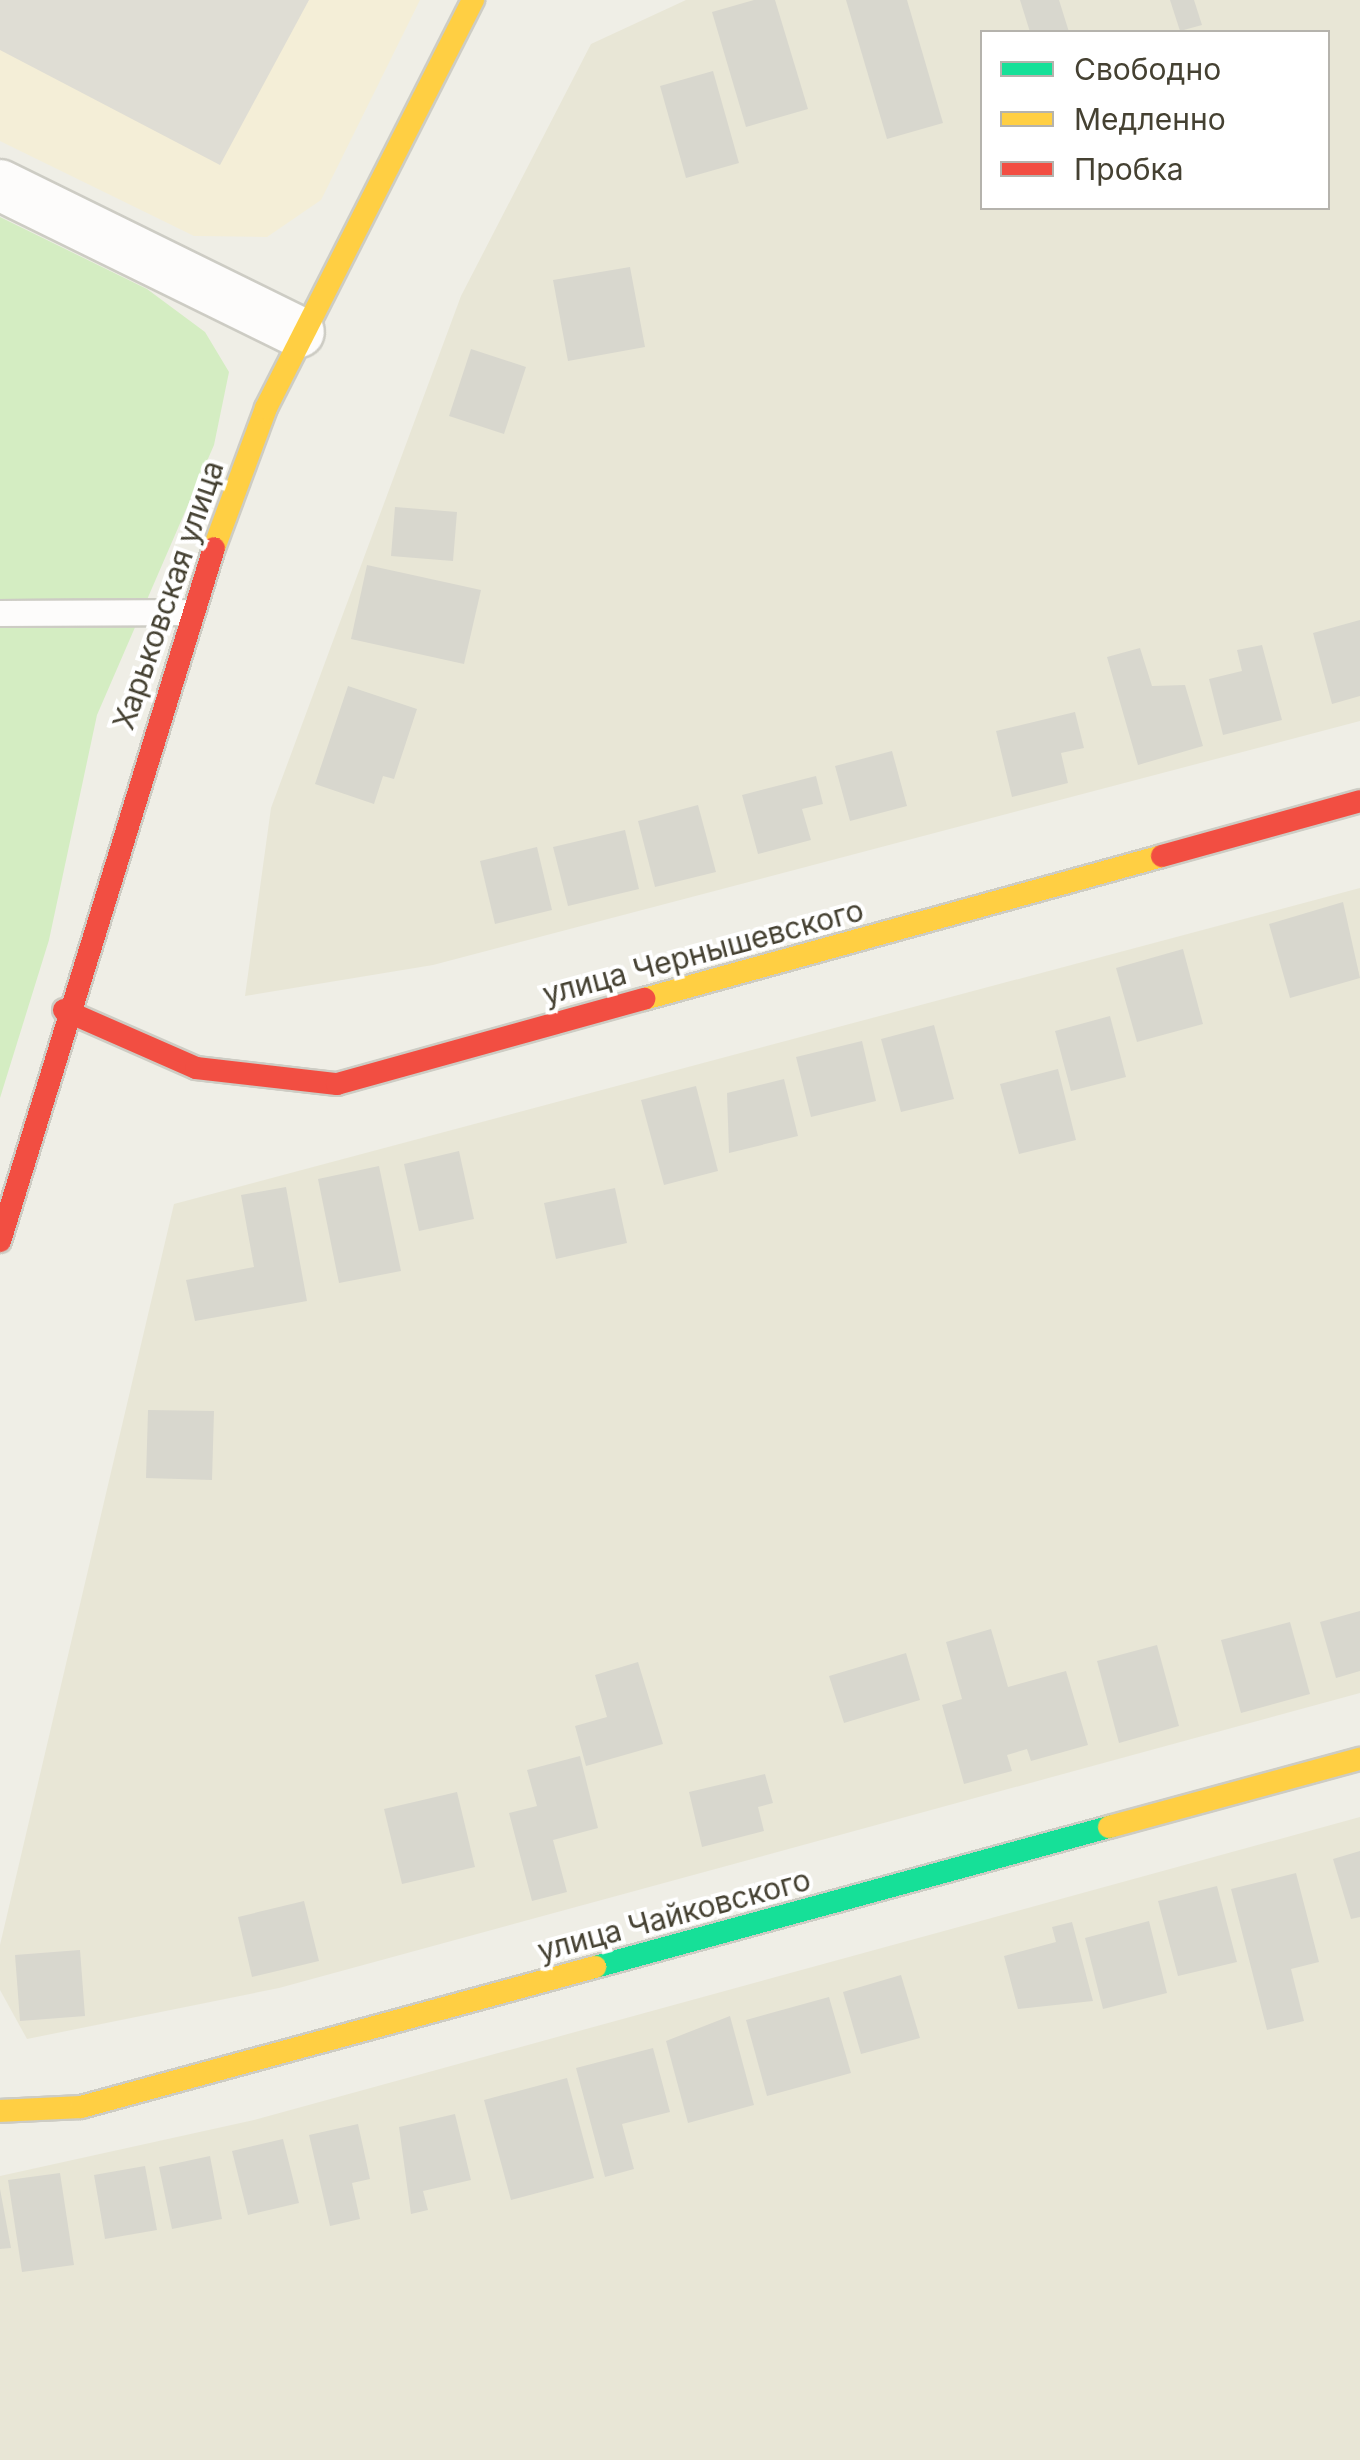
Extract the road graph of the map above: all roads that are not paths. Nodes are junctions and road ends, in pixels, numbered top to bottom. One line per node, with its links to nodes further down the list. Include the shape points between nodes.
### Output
1 (473, 0): 3 (street, Харьковская улица)
2 (0, 185): 3 (street)
3 (299, 332): 4 (street, Харьковская улица)
4 (190, 612): 5 (lane); 7 (street, Харьковская улица)
5 (0, 613)
6 (1360, 802): 7 (street, улица Чернышевского, via 337,1084 196,1068)
7 (64, 1010): 8 (street, Харьковская улица)
8 (0, 1241)
9 (1360, 1760): 10 (street, улица Чайковского, via 82,2108)
10 (0, 2112)

